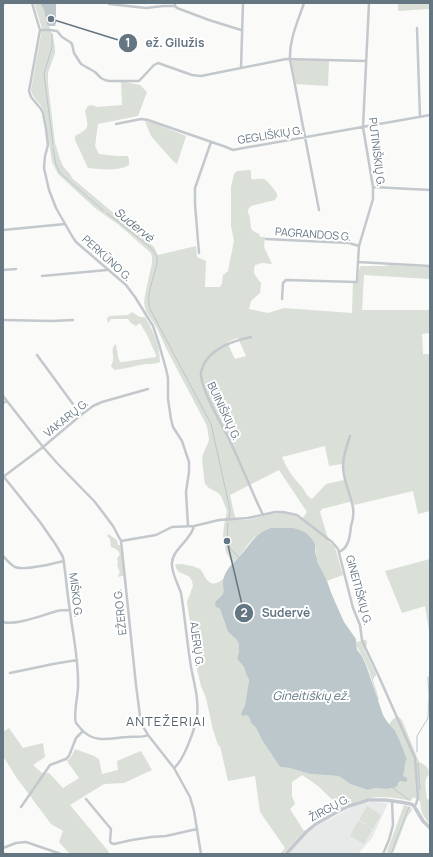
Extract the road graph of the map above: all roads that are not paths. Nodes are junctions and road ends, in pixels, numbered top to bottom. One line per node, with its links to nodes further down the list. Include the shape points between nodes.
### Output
1 (32, 3): 8 (street, PERKŪNO G.)
2 (243, 3): 9 (street)
3 (304, 3): 10 (street, via 289,52)
4 (369, 3): 11 (street, PUTINIŠKIŲ G.)
5 (109, 4): 6 (street, via 146,8)
6 (175, 4): 9 (street, via 184,11)
7 (417, 28): 14 (street)
8 (40, 30): 12 (street, via 56,31 72,44 81,64 105,80 139,81 156,64 196,76); 22 (street, PERKŪNO G., via 29,91 43,113 48,144 44,172 56,208)
9 (241, 30): 12 (street)
10 (290, 59): 11 (street); 12 (street); 17 (street)
11 (366, 61): 16 (street, PUTINIŠKIŲ G.)
12 (241, 68)
13 (430, 115): 14 (street, GEGLIŠKIŲ G.)
14 (420, 117): 16 (street, GEGLIŠKIŲ G.)
15 (116, 124): 18 (street, GEGLIŠKIŲ G., via 148,120)
16 (363, 127): 17 (street, GEGLIŠKIŲ G.); 19 (street, PUTINIŠKIŲ G.)
17 (305, 138): 18 (street, GEGLIŠKIŲ G., via 238,150); 21 (street)
18 (211, 142): 26 (street, via 195,188)
19 (374, 187): 20 (street); 25 (street, PUTINIŠKIŲ G., via 373,204)
20 (430, 190)
21 (319, 210)
22 (65, 224): 23 (street); 31 (street, PERKŪNO G., via 76,242)
23 (3, 230)
24 (266, 239): 25 (street, PAGRANDOS G.)
25 (359, 246): 27 (street, PUTINIŠKIŲ G.)
26 (200, 253)
27 (358, 262): 28 (street); 33 (street, PUTINIŠKIŲ G., via 356,282 286,280 283,283)
28 (430, 266)
29 (16, 269): 30 (street)
30 (3, 270)
31 (107, 270): 32 (street); 47 (street, PERKŪNO G., via 126,285 135,297 159,344 168,378 171,420 182,441 188,462)
32 (42, 276)
33 (282, 299)
34 (3, 320): 35 (street)
35 (74, 320)
36 (251, 337): 46 (street, BUINIŠKIŲ G., via 230,343 212,354 203,365 201,379)
37 (37, 355): 42 (street)
38 (148, 389): 42 (street, VAKARŲ G., via 102,402)
39 (3, 396): 40 (street, EŽERO G.)
40 (7, 401): 41 (street); 44 (street, EŽERO G.)
41 (3, 403)
42 (81, 415): 44 (street, VAKARŲ G.)
43 (350, 436): 50 (street, via 343,466 353,515 349,539)
44 (43, 447): 45 (street, VAKARŲ G.); 49 (street, EŽERO G., via 95,502)
45 (3, 477): 52 (street, MIŠKO G., via 40,522)
46 (262, 515): 48 (street, GINEITIŠKIŲ G.); 50 (street, GINEITIŠKIŲ G., via 278,512 297,515 332,542)
47 (188, 526): 48 (street, GINEITIŠKIŲ G.); 49 (street, GINEITIŠKIŲ G., via 172,527 156,535)
48 (194, 526): 59 (street, AJERŲ G., via 185,542 173,555 172,561 181,593 197,698 197,717 186,750)
49 (121, 541): 58 (street, EŽERO G., via 139,706)
50 (339, 552): 62 (street, GINEITIŠKIŲ G., via 362,640 415,758 418,798)
51 (3, 556): 52 (street, via 16,567 22,568)
52 (64, 561): 53 (street, MIŠKO G.)
53 (70, 610): 54 (street, via 18,622); 55 (street, MIŠKO G.)
54 (3, 622)
55 (77, 660): 56 (street); 57 (street, MIŠKO G., via 78,696 75,719)
56 (10, 673)
57 (83, 731): 58 (street, via 93,738 103,740); 63 (street, via 76,738 69,756 50,766)
58 (148, 735): 59 (street, EŽERO G.)
59 (174, 768): 65 (street, EŽERO G., via 190,797)
60 (86, 798): 65 (street, via 111,829 110,841 113,844)
61 (392, 801): 62 (street, ŽIRGŲ G.); 69 (street, ŽIRGŲ G., via 368,800 337,812 306,832); 70 (street, via 393,825)
62 (414, 806): 64 (street)
63 (21, 807)
64 (430, 828)
65 (197, 829): 68 (street, EŽERO G.)
66 (3, 848): 67 (street, via 23,842)
67 (61, 854)
68 (201, 854)
69 (286, 854)
70 (383, 854)

